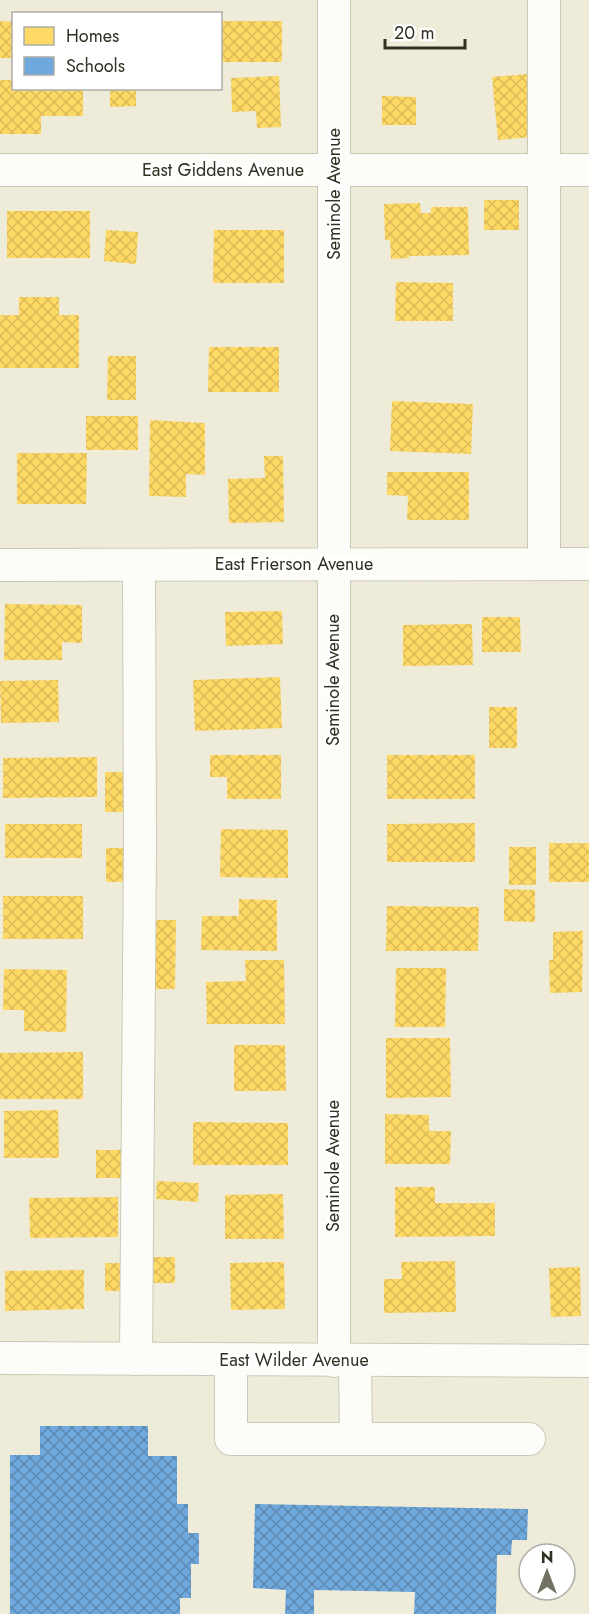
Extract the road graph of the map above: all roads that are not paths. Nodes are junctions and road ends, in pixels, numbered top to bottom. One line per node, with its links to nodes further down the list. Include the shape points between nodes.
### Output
1 (334, 0): 4 (street, Seminole Avenue)
2 (544, 0): 5 (street)
3 (0, 170): 4 (street, East Giddens Avenue)
4 (334, 170): 5 (street, East Giddens Avenue); 7 (street, Seminole Avenue)
5 (545, 170): 6 (street, East Giddens Avenue); 8 (street)
6 (589, 170)
7 (333, 564): 8 (street, East Frierson Avenue); 11 (street, East Frierson Avenue); 15 (street, Seminole Avenue)
8 (544, 564): 9 (street, East Frierson Avenue)
9 (589, 564)
10 (0, 565): 11 (street, East Frierson Avenue)
11 (139, 565): 13 (street)
12 (0, 1358): 13 (street, East Wilder Avenue)
13 (136, 1359): 14 (street, East Wilder Avenue)
14 (231, 1360): 15 (street, East Wilder Avenue); 17 (street, via 231,1439)
15 (344, 1361): 16 (street, East Wilder Avenue); 17 (street, Seminole Avenue)
16 (589, 1361)
17 (356, 1439): 18 (street)
18 (529, 1439)

